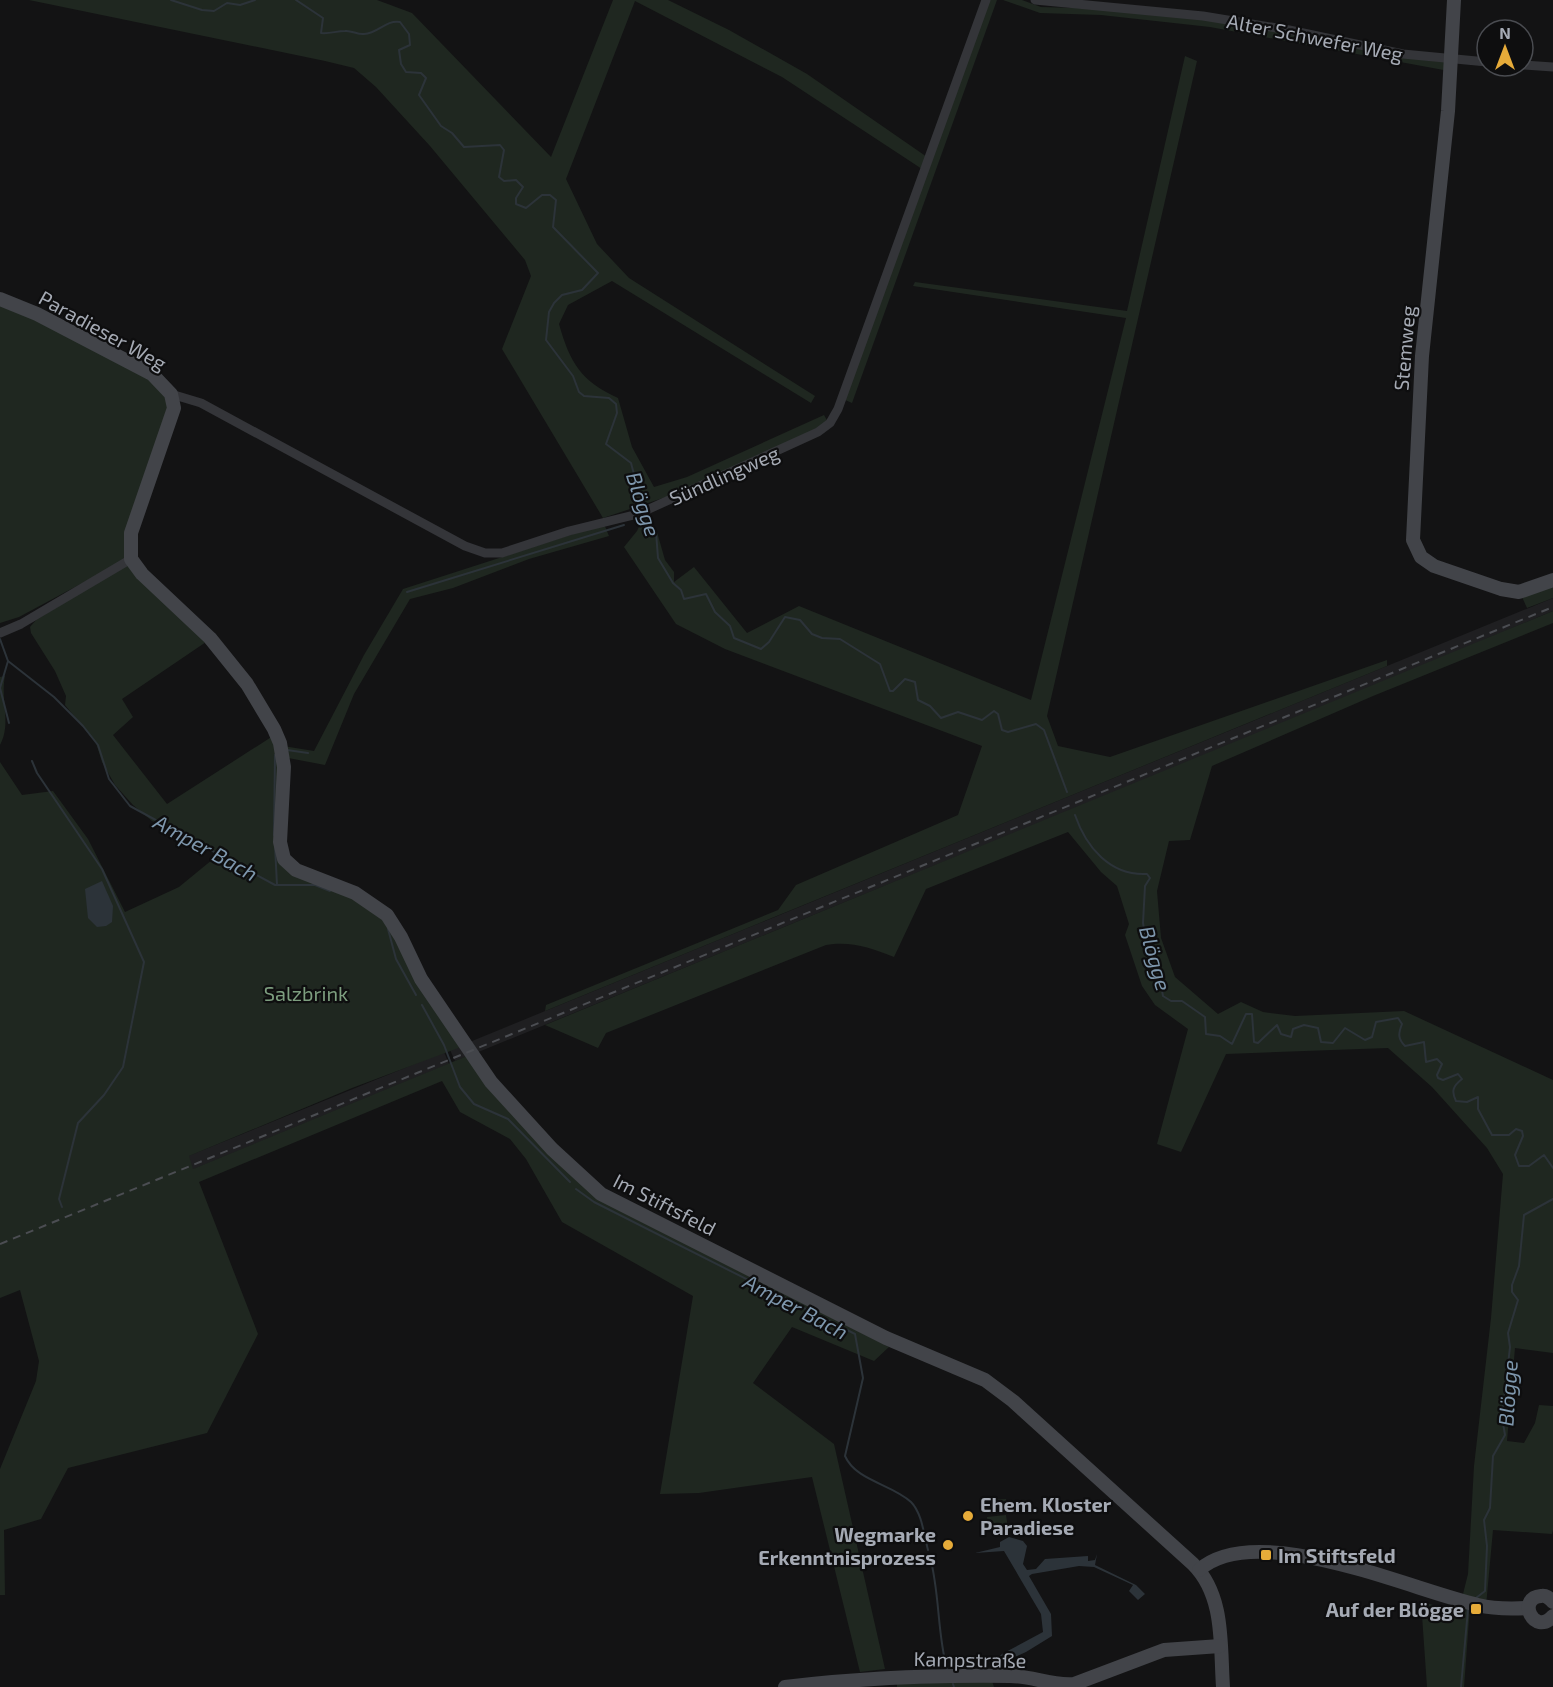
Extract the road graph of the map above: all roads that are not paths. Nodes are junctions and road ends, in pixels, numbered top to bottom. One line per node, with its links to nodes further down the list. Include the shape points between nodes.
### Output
1 (987, 0): 9 (street, Sündlingweg, via 838,409 830,423 818,432 638,514 502,553 485,553 465,546 201,403)
2 (1035, 0): 4 (street, Alter Schwefer Weg, via 1203,16)
3 (1454, 0): 4 (street, Stemweg)
4 (1452, 60): 5 (street, Alter Schwefer Weg); 11 (street, Stemweg, via 1422,356 1413,540 1421,557 1434,566 1501,589 1529,590)
5 (1475, 61)
6 (1535, 66): 7 (street)
7 (1553, 67)
8 (0, 298): 9 (street, Paradieser Weg, via 152,374)
9 (171, 394): 10 (street, Paradieser Weg, via 174,408 131,533)
10 (131, 559): 12 (street); 13 (street, Im Stiftsfeld, via 210,638 247,684 280,743 284,767 280,842 284,859 296,870 355,893 387,915 421,979 491,1082 582,1179 601,1194 886,1338 992,1385)
11 (1553, 580)
12 (1, 633)
13 (1199, 1570): 15 (street, via 1227,1554 1264,1551 1369,1573 1477,1605); 17 (street, via 1216,1600)
14 (1552, 1597): 15 (street, via 1535,1597)
15 (1528, 1608): 16 (street, via 1534,1620)
16 (1551, 1621)
17 (1220, 1646): 18 (street, Kampstraße, via 1164,1650 1074,1684 990,1676 862,1678); 19 (street)
18 (785, 1687)
19 (1223, 1687)

